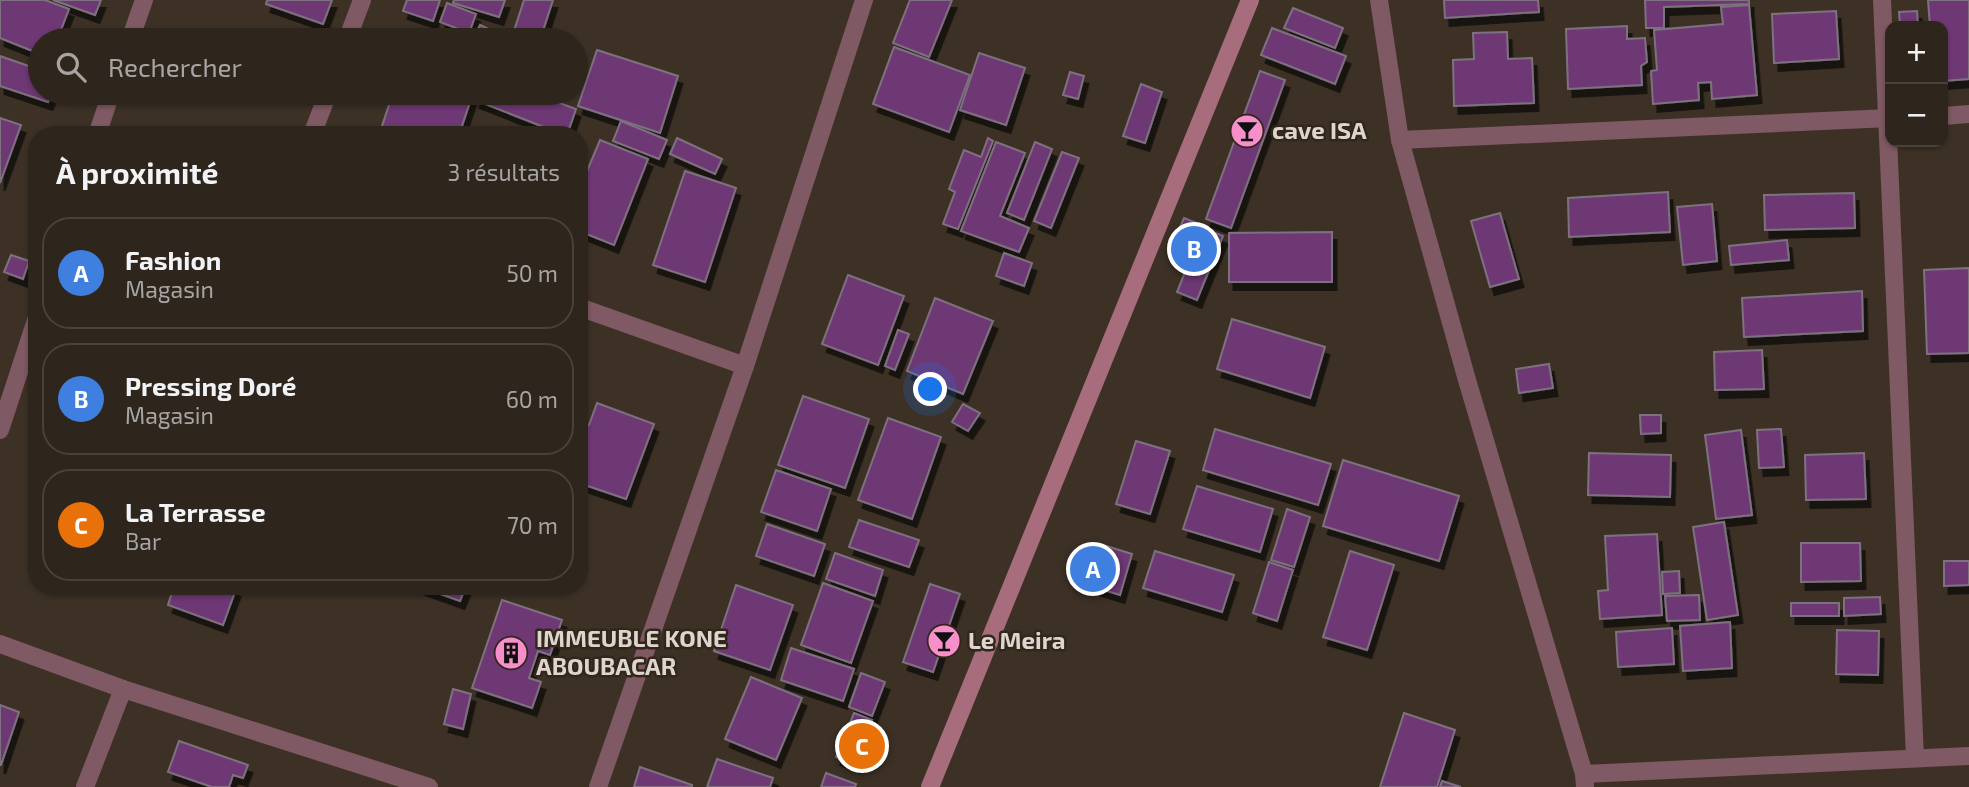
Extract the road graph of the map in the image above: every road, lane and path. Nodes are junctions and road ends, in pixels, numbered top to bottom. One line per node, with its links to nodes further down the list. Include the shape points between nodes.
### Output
1 (144, 0): 7 (street)
2 (362, 0): 8 (street)
3 (864, 0): 21 (street)
4 (1250, 0): 31 (main road)
5 (1379, 0): 17 (street)
6 (1882, 0): 9 (street)
7 (134, 28)
8 (352, 28)
9 (1886, 84)
10 (107, 105): 15 (street)
11 (323, 105): 16 (street)
12 (1969, 114): 13 (street)
13 (1948, 116)
14 (1885, 118): 17 (street)
15 (100, 126)
16 (315, 126)
17 (1400, 139): 27 (street)
18 (1889, 147): 26 (street)
19 (588, 310): 21 (street)
20 (28, 344): 22 (street)
21 (745, 366): 30 (street)
22 (0, 430)
23 (0, 644): 24 (street)
24 (123, 689): 28 (street); 29 (street)
25 (1969, 756): 26 (street)
26 (1915, 758): 27 (street)
27 (1584, 780)
28 (85, 787)
29 (429, 787)
30 (598, 787)
31 (930, 787)

